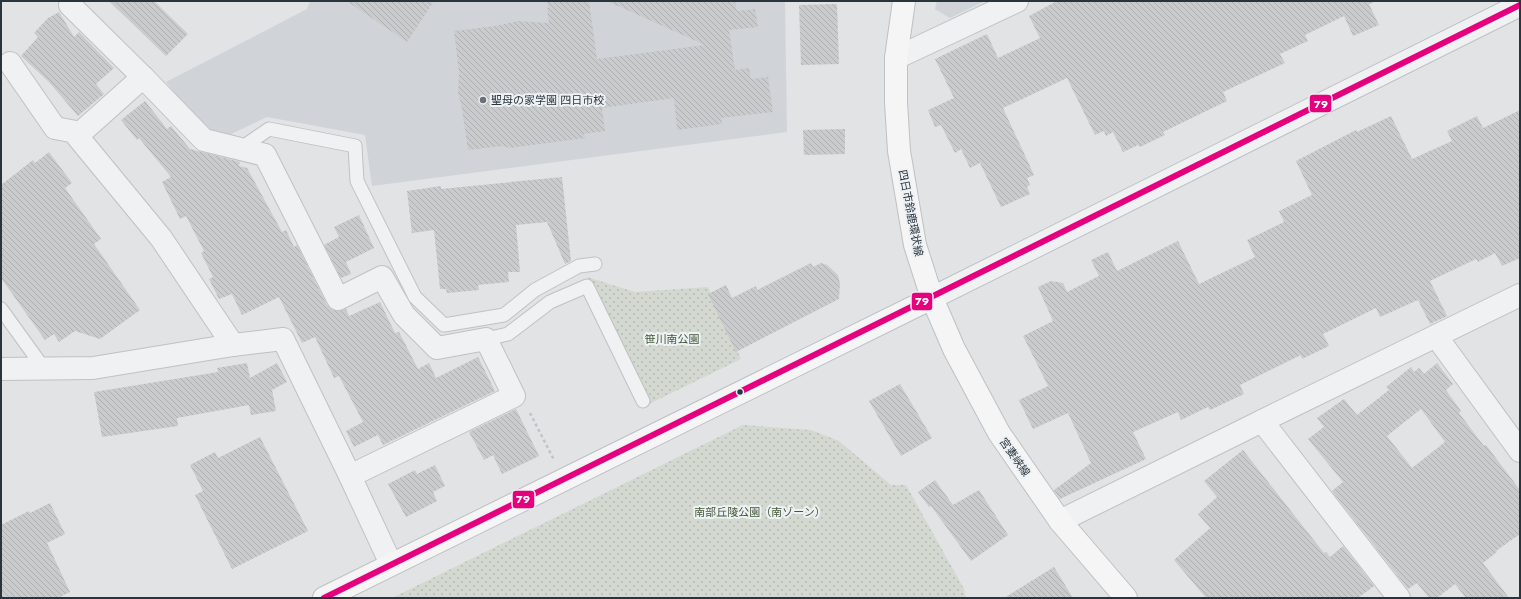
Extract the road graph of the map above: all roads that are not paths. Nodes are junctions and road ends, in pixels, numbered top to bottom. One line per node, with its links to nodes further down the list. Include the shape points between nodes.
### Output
1 (904, 1): 5 (main road, 四日市鈴鹿環状線)
2 (1017, 1): 5 (street)
3 (70, 5): 7 (street)
4 (1520, 5): 12 (street)
5 (896, 58): 12 (main road, 四日市鈴鹿環状線, via 899,151 914,245)
6 (10, 63): 8 (street, via 55,128)
7 (143, 77): 8 (street); 9 (street, via 204,140)
8 (81, 133): 16 (street, via 77,136 161,238)
9 (240, 149): 10 (lane, via 269,129 355,146 357,181 415,297 444,325 504,315 535,290 579,266); 15 (street, via 265,155 338,300 382,277 404,315 437,348)
10 (594, 264)
11 (1520, 295): 14 (street)
12 (932, 298): 23 (main road, 宮妻峡線, via 954,349 999,433); 24 (main road)
13 (1, 309): 18 (lane)
14 (1436, 336): 20 (street); 21 (street)
15 (486, 338): 19 (lane, via 508,334 550,302 587,286); 22 (street, via 514,396)
16 (233, 345): 18 (street, via 93,368); 22 (street, via 283,339)
17 (1, 369): 18 (street)
18 (45, 370)
19 (643, 401)
20 (1262, 421): 23 (street); 27 (street)
21 (1520, 451)
22 (350, 476): 24 (street)
23 (1060, 522): 26 (main road, 宮妻峡線)
24 (391, 564): 25 (main road)
25 (324, 598)
26 (1126, 598)
27 (1399, 598)

